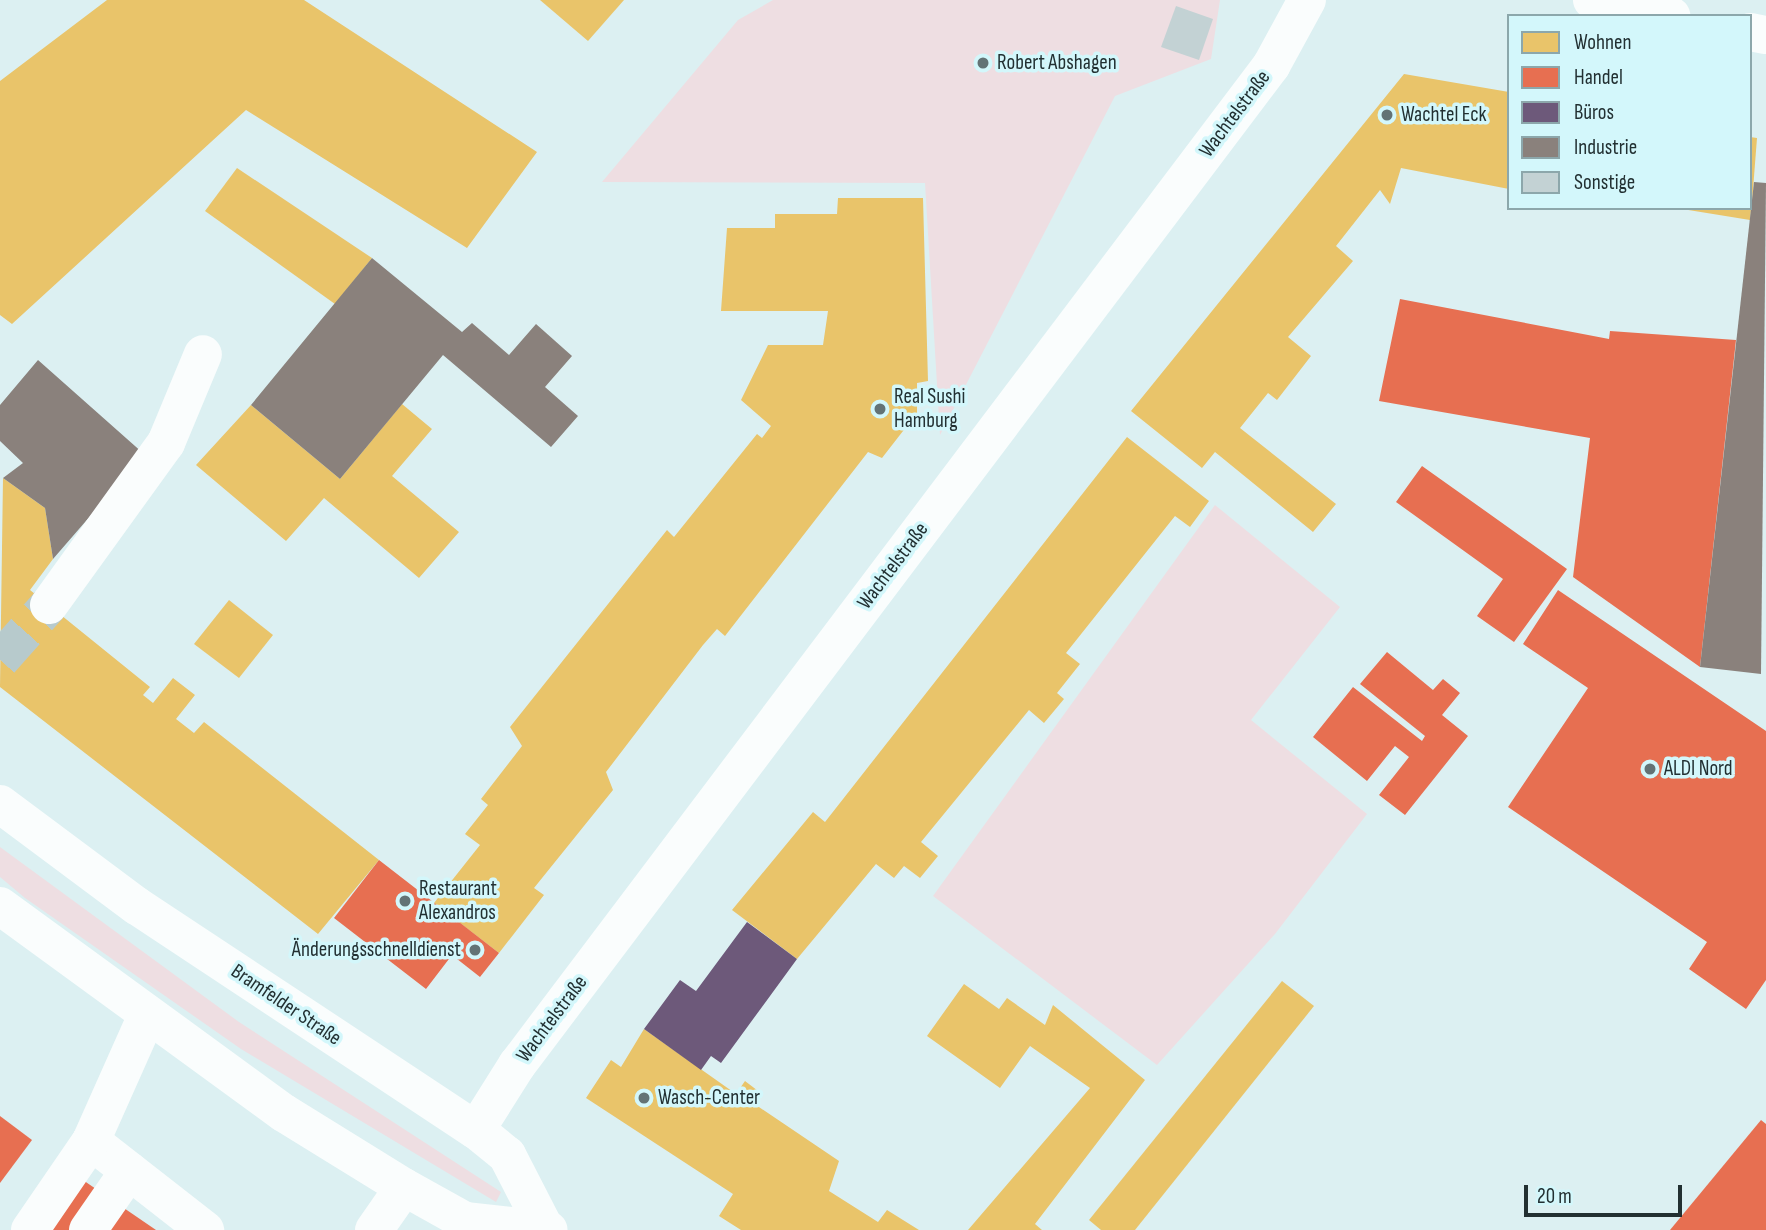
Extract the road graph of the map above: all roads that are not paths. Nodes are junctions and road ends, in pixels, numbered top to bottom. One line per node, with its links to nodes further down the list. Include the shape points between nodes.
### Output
1 (1307, 0): 9 (street, Wachtelstraße, via 1271,66 525,1054)
2 (1592, 0): 3 (street)
3 (1661, 14)
4 (203, 354): 5 (street, via 166,443)
5 (49, 605)
6 (0, 804): 9 (street, Bramfelder Straße, via 136,905)
7 (0, 906): 8 (street, Bramfelder Straße)
8 (147, 1015): 10 (street); 12 (street, Bramfelder Straße, via 284,1113)
9 (476, 1130): 14 (street, Bramfelder Straße, via 507,1155)
10 (91, 1141): 11 (street); 15 (street)
11 (129, 1171): 13 (street); 16 (street)
12 (404, 1187): 14 (street, Bramfelder Straße, via 465,1221); 18 (street)
13 (165, 1217): 17 (street)
14 (547, 1229)
15 (30, 1230)
16 (88, 1230)
17 (205, 1230)
18 (374, 1230)

